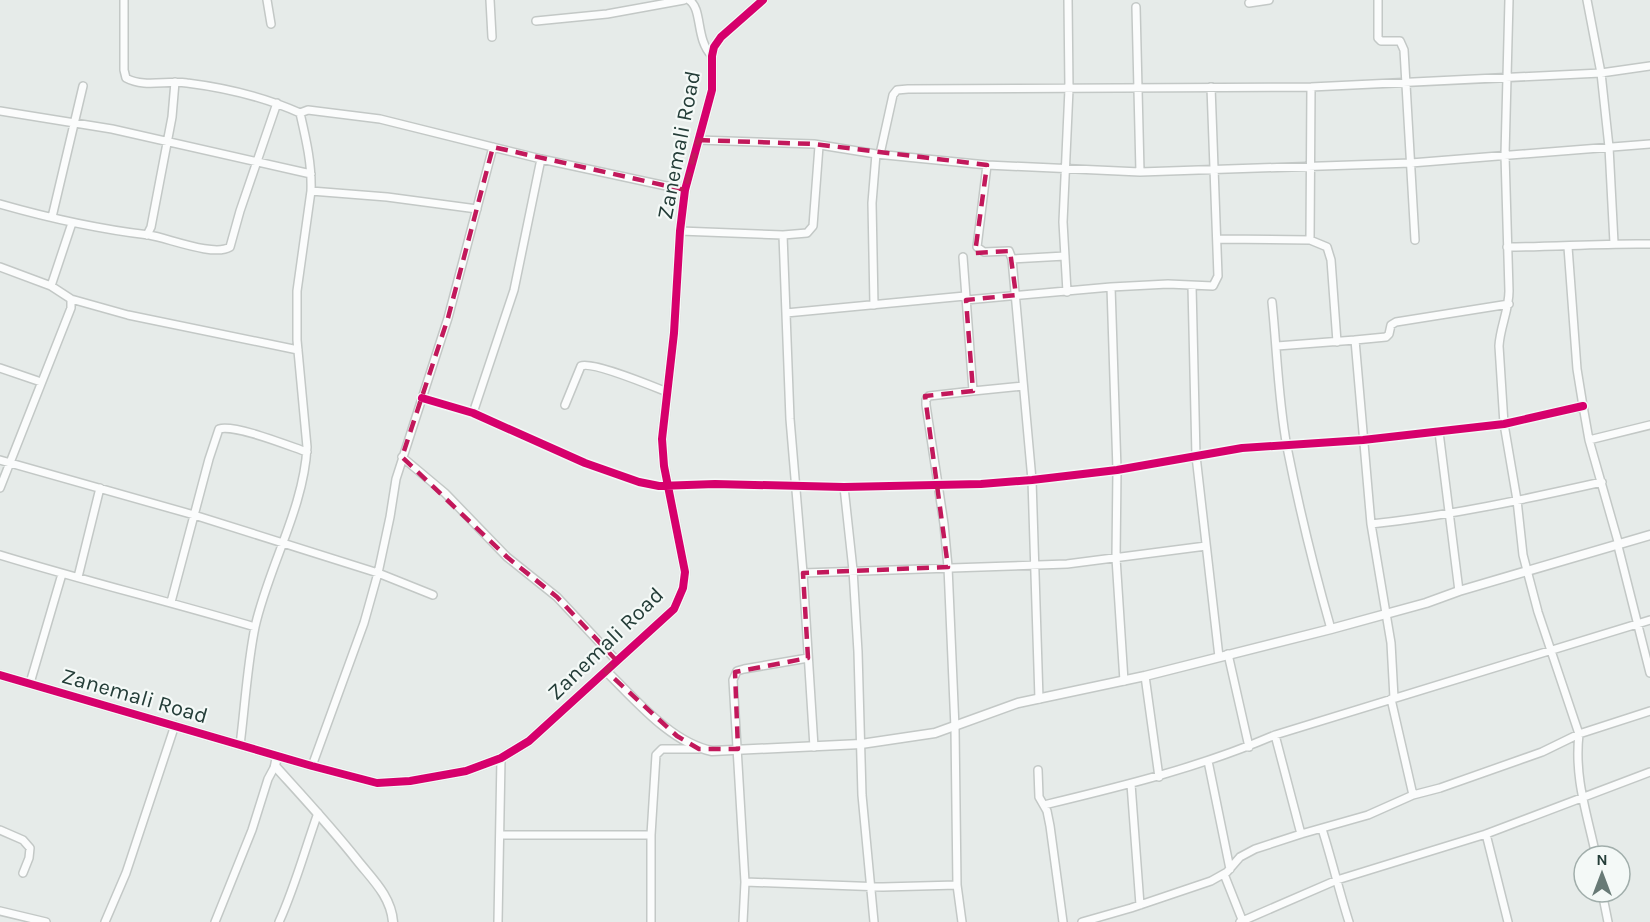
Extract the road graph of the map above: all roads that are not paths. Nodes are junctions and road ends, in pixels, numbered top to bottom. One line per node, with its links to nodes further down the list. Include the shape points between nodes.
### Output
1 (124, 0): 22 (street, via 126,78 135,82)
2 (267, 0): 15 (street)
3 (490, 0): 16 (street)
4 (684, 0): 14 (street, via 607,14)
5 (689, 0): 17 (street, via 696,10 702,42)
6 (763, 0): 17 (street, Zanemali Road, via 721,37)
7 (1068, 0): 27 (street)
8 (1269, 0): 12 (street)
9 (1378, 0): 21 (street, via 1378,38 1400,41)
10 (1509, 0): 20 (street)
11 (1587, 0): 19 (street)
12 (1249, 3)
13 (1136, 7): 26 (street)
14 (536, 21)
15 (271, 24)
16 (492, 37)
17 (712, 56): 32 (street, Zanemali Road, via 712,90)
18 (1650, 66): 19 (street)
19 (1601, 73): 20 (street); 37 (street)
20 (1508, 76): 21 (street); 39 (street)
21 (1407, 81): 25 (street); 42 (street)
22 (175, 82): 28 (street, via 234,90); 33 (street)
23 (82, 86): 31 (street)
24 (1211, 87): 25 (street); 26 (street); 45 (street)
25 (1311, 87): 44 (street)
26 (1139, 88): 27 (street); 47 (street)
27 (1069, 89): 38 (street, via 897,90); 46 (street)
28 (277, 103): 30 (street); 41 (street)
29 (0, 111): 31 (street)
30 (300, 113): 36 (street, via 308,110 380,120); 48 (street)
31 (75, 122): 33 (street); 53 (street)
32 (698, 140): 35 (street); 49 (street, Zanemali Road)
33 (167, 143): 41 (street); 56 (street)
34 (1650, 144): 37 (street)
35 (819, 146): 38 (street); 57 (street, via 813,226 807,233)
36 (493, 147): 40 (street); 52 (street)
37 (1609, 147): 39 (street); 61 (street)
38 (878, 154): 43 (street); 78 (street, via 872,203)
39 (1505, 154): 42 (street); 63 (street)
40 (541, 159): 49 (street); 92 (street, via 514,290)
41 (257, 162): 48 (street); 56 (street, via 227,250)
42 (1411, 163): 44 (street); 60 (street)
43 (987, 165): 46 (street); 67 (street, via 977,247 984,252 1009,251)
44 (1310, 166): 45 (street); 59 (street)
45 (1214, 168): 47 (street); 58 (street)
46 (1067, 169): 47 (street); 65 (street)
47 (1140, 172)
48 (311, 174): 50 (street)
49 (685, 190): 55 (street, Zanemali Road)
50 (311, 191): 52 (street); 83 (street, via 297,291)
51 (0, 204): 53 (street)
52 (477, 209): 89 (street, via 446,327)
53 (52, 217): 54 (street)
54 (72, 223): 56 (street); 69 (street)
55 (680, 231): 57 (street); 88 (street, Zanemali Road)
56 (147, 235)
57 (783, 235): 79 (street)
58 (1217, 239): 59 (street); 70 (street, via 1215,284)
59 (1310, 240): 81 (street, via 1330,252)
60 (1415, 240)
61 (1614, 243): 62 (street); 64 (street)
62 (1650, 244)
63 (1507, 247): 64 (street); 77 (street)
64 (1568, 247): 91 (street)
65 (1065, 256): 67 (street); 72 (street)
66 (963, 257): 74 (street)
67 (1012, 259): 73 (street)
68 (0, 267): 69 (street)
69 (51, 286): 75 (street)
70 (1192, 286): 71 (street); 100 (street)
71 (1111, 287): 72 (street); 104 (street)
72 (1067, 292): 73 (street)
73 (1016, 295): 74 (street); 86 (street)
74 (965, 298): 78 (street); 87 (street)
75 (71, 299): 83 (street, via 168,325); 85 (street)
76 (1272, 302): 82 (street)
77 (1509, 304): 80 (street, via 1396,322 1390,325 1386,337); 93 (street, via 1498,346)
78 (874, 305): 79 (street)
79 (786, 313): 109 (street)
80 (1355, 340): 81 (street); 96 (street)
81 (1337, 342): 82 (street)
82 (1277, 346): 98 (street)
83 (298, 350): 99 (street)
84 (0, 369): 85 (street)
85 (41, 382): 103 (street)
86 (1023, 386): 87 (street); 105 (street)
87 (974, 391): 108 (street, via 929,396 926,400)
88 (667, 392): 90 (street, via 586,364 581,366); 107 (street, Zanemali Road, via 662,439)
89 (422, 398): 92 (street); 101 (street)
90 (565, 405)
91 (1583, 406): 93 (street); 97 (street)
92 (473, 413): 107 (street, via 585,463 649,485)
93 (1504, 424): 95 (street); 113 (street)
94 (1650, 425): 97 (street)
95 (1439, 432): 96 (street); 114 (street)
96 (1363, 440): 98 (street); 116 (street)
97 (1589, 440): 106 (street)
98 (1287, 446): 100 (street); 138 (street)
99 (306, 452): 115 (street, via 237,429 219,429); 118 (street, via 296,501)
100 (1196, 456): 104 (street); 120 (street)
101 (402, 457): 127 (street); 143 (street, via 445,493 507,557 557,597)
102 (0, 460): 103 (street)
103 (9, 462): 111 (street); 112 (street)
104 (1116, 470): 105 (street); 122 (street)
105 (1032, 480): 108 (street); 123 (street)
106 (1602, 482): 113 (street); 119 (street)
107 (667, 485): 109 (street); 143 (street, Zanemali Road, via 685,572 682,588 674,609)
108 (938, 485): 110 (street); 124 (street)
109 (796, 486): 110 (street); 128 (street)
110 (844, 487): 125 (street)
111 (0, 488)
112 (100, 488): 115 (street); 130 (street)
113 (1517, 500): 114 (street); 126 (street)
114 (1450, 513): 116 (street); 131 (street)
115 (194, 515): 118 (street); 133 (street)
116 (1371, 524): 134 (street)
117 (1650, 535): 119 (street)
118 (281, 544): 127 (street); 137 (street)
119 (1618, 545): 126 (street); 136 (street)
120 (1206, 546): 122 (street); 141 (street)
121 (0, 555): 129 (street)
122 (1116, 558): 123 (street); 148 (street)
123 (1036, 565): 124 (street); 150 (street)
124 (948, 567): 125 (street); 154 (street)
125 (853, 570): 128 (street); 157 (street)
126 (1527, 571): 131 (street); 139 (street)
127 (378, 573): 132 (street); 167 (street)
128 (803, 573): 142 (street)
129 (62, 574): 130 (street); 149 (street)
130 (78, 577): 133 (street)
131 (1459, 591): 134 (street)
132 (433, 595)
133 (171, 602): 137 (street)
134 (1384, 614): 138 (street); 151 (street, via 1391,644)
135 (1650, 620): 136 (street)
136 (1636, 624): 139 (street); 145 (street)
137 (255, 627): 158 (street)
138 (1331, 629): 140 (street)
139 (1550, 651): 151 (street); 155 (street)
140 (1228, 654): 141 (street); 160 (street)
141 (1219, 657): 147 (street)
142 (808, 658): 159 (street); 162 (street, via 744,669 735,675)
143 (616, 660): 144 (street, Zanemali Road)
144 (606, 671): 161 (street, via 677,736); 164 (street, Zanemali Road, via 529,741)
145 (1650, 673)
146 (0, 675): 149 (street, Zanemali Road)
147 (1145, 676): 148 (street); 170 (street)
148 (1124, 681): 150 (street)
149 (30, 683): 153 (street, Zanemali Road)
150 (1039, 699): 154 (street)
151 (1393, 699): 156 (street); 172 (street)
152 (1650, 711): 155 (street)
153 (175, 725): 158 (street, Zanemali Road); 193 (street, via 130,862)
154 (955, 728): 157 (street); 187 (street)
155 (1580, 734): 172 (street, via 1542,752); 173 (street, via 1577,756)
156 (1275, 735): 160 (street); 178 (street)
157 (861, 744): 159 (street); 188 (street)
158 (240, 745): 163 (street, Zanemali Road)
159 (814, 747): 162 (street)
160 (1249, 747): 165 (street)
161 (699, 748): 162 (street); 181 (street, via 657,752)
162 (738, 749): 186 (street)
163 (278, 756): 166 (street); 167 (street, Zanemali Road)
164 (501, 758): 167 (street, Zanemali Road, via 439,777 377,783); 180 (street)
165 (1208, 761): 170 (street); 183 (street)
166 (275, 766): 175 (street); 194 (street)
167 (312, 766)
168 (1038, 770): 174 (street, via 1039,797)
169 (1650, 772): 173 (street)
170 (1159, 777): 171 (street)
171 (1131, 784): 174 (street); 190 (street)
172 (1413, 795): 176 (street)
173 (1581, 796): 179 (street); 182 (street)
174 (1044, 805): 202 (street, via 1055,853)
175 (318, 813): 195 (street); 196 (street, via 383,891)
176 (1322, 829): 178 (street); 185 (street)
177 (0, 830): 184 (street, via 23,840 30,848)
178 (1301, 834): 183 (street, via 1255,849)
179 (1486, 834): 185 (street); 206 (street)
180 (500, 835): 181 (street); 197 (street)
181 (651, 835): 198 (street)
182 (1593, 844)
183 (1227, 871): 190 (street, via 1211,881); 204 (street)
184 (23, 873)
185 (1337, 880): 204 (street); 205 (street)
186 (745, 882): 188 (street); 199 (street)
187 (957, 885): 188 (street); 201 (street)
188 (872, 887): 200 (street)
189 (1604, 904): 207 (street)
190 (1140, 905): 203 (street)
191 (0, 911): 192 (street)
192 (46, 922)
193 (105, 922)
194 (215, 922)
195 (279, 922)
196 (393, 922)
197 (498, 922)
198 (651, 922)
199 (742, 922)
200 (874, 922)
201 (962, 922)
202 (1063, 922)
203 (1084, 922)
204 (1242, 922)
205 (1349, 922)
206 (1508, 922)
207 (1608, 922)

